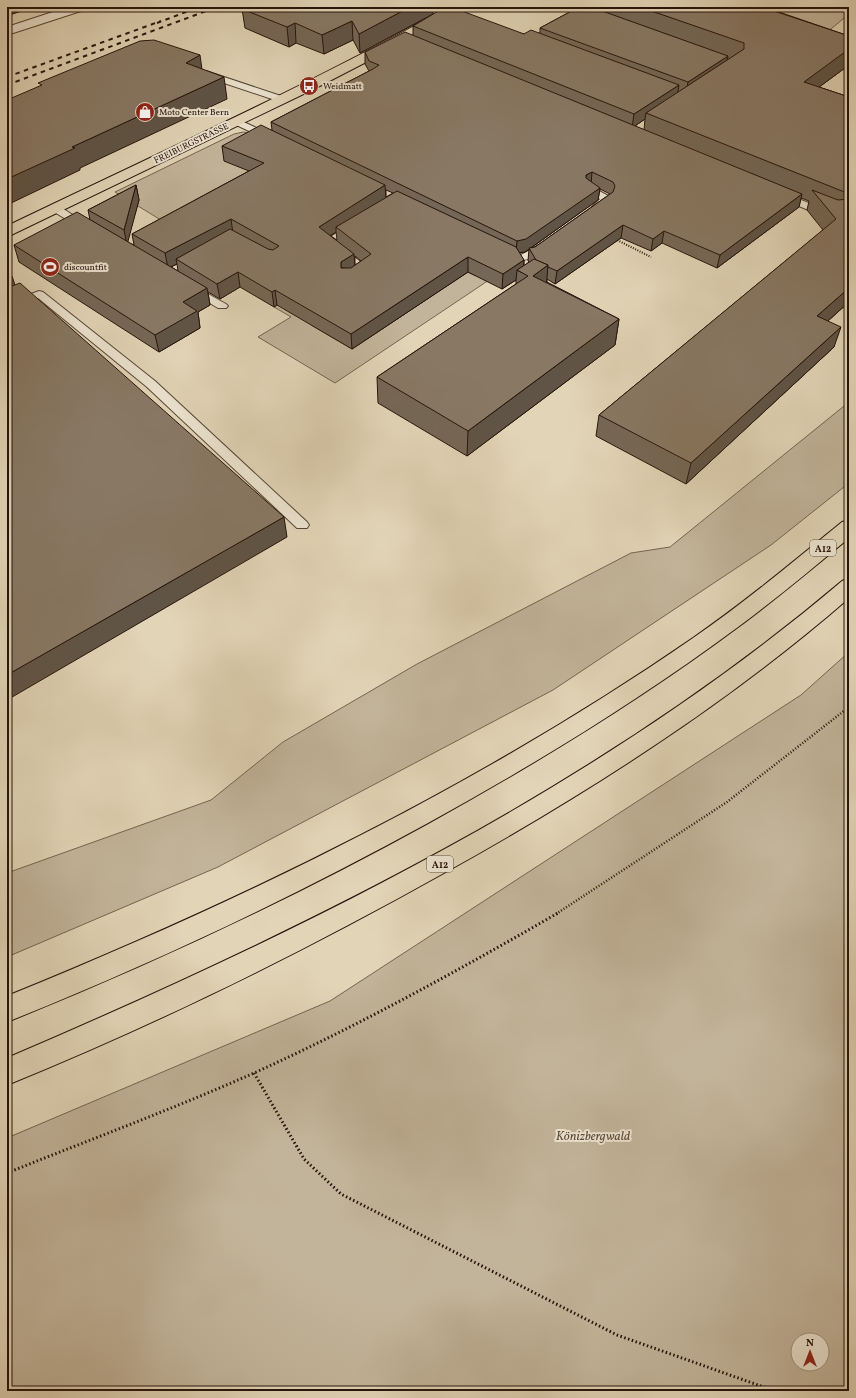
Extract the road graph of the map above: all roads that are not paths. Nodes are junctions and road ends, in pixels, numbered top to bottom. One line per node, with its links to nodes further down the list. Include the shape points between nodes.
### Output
1 (80, 7): 5 (street)
2 (571, 7): 4 (lane)
3 (458, 11): 7 (main road, FREIBURGSTRASSE, via 406,41)
4 (601, 18)
5 (7, 31)
6 (196, 71): 7 (lane)
7 (281, 99): 8 (main road, FREIBURGSTRASSE)
8 (236, 121): 9 (lane); 12 (main road, FREIBURGSTRASSE)
9 (282, 144)
10 (590, 189): 13 (lane, via 607,198)
11 (770, 191): 14 (lane)
12 (55, 208): 16 (lane); 17 (main road, FREIBURGSTRASSE)
13 (586, 215)
14 (836, 218)
15 (365, 219): 22 (lane, via 327,242 365,269)
16 (93, 230)
17 (7, 232)
18 (554, 238): 20 (lane, via 529,256)
19 (497, 250): 20 (lane)
20 (520, 258): 21 (lane)
21 (527, 271)
22 (348, 280)
23 (181, 282): 24 (lane)
24 (222, 306)
25 (7, 307): 26 (lane, via 39,294 151,384)
26 (302, 525)
27 (849, 527): 29 (main road, A12, via 762,599 700,643 624,695 475,785 386,834 185,933)
28 (849, 586): 30 (main road, A12, via 792,634 664,727 504,827 305,935 205,984)
29 (7, 1009)
30 (7, 1072)

